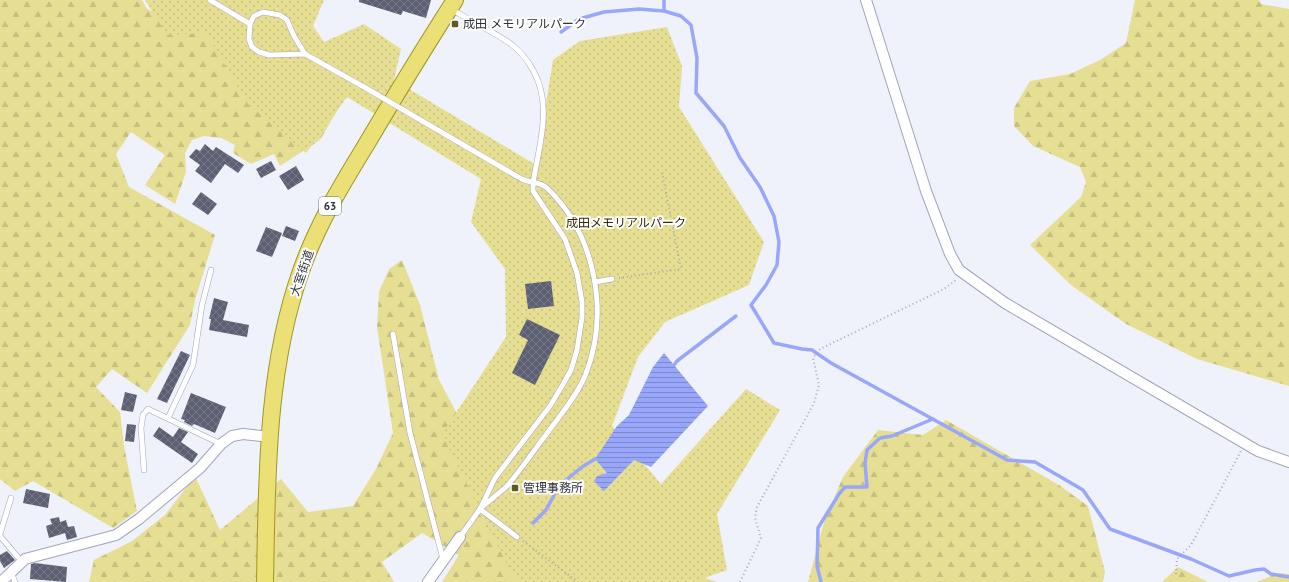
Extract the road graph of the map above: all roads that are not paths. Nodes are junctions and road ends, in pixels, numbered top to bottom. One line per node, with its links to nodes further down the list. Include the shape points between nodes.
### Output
1 (210, 0): 4 (lane)
2 (866, 0): 14 (street, via 926,191 950,254 959,270 1005,303 1258,451)
3 (452, 4): 6 (lane, via 512,45 528,61 538,79 543,96 544,119); 12 (main road, 大室街道 / 63, via 317,230 301,271 290,310 274,387)
4 (250, 24): 5 (lane, via 249,39 252,47 259,52); 5 (lane, via 254,16 263,12 280,14)
5 (306, 54): 6 (lane, bridge, via 522,180)
6 (533, 183): 9 (lane, via 546,186 569,215 588,252); 17 (lane, via 533,191 565,239 571,254 582,302 581,332 570,370 562,386 550,406 495,478)
7 (211, 270): 11 (lane, via 192,365)
8 (612, 280): 9 (lane)
9 (595, 282): 17 (lane, via 596,336 585,376 576,394 507,485)
10 (393, 334): 21 (lane, via 410,433)
11 (168, 418): 13 (lane); 15 (lane, via 148,409 143,415)
12 (270, 437): 13 (street, via 243,434 232,436); 25 (main road, 大室街道 / 63)
13 (221, 444): 22 (street, via 200,468 116,535)
14 (1289, 462)
15 (144, 470)
16 (11, 498): 18 (lane)
17 (480, 508): 19 (lane); 20 (lane)
18 (0, 535): 22 (lane)
19 (460, 537): 21 (street)
20 (517, 537)
21 (443, 559): 26 (street)
22 (22, 562): 23 (street)
23 (13, 577): 24 (street)
24 (1, 582)
25 (265, 582)
26 (428, 582)

